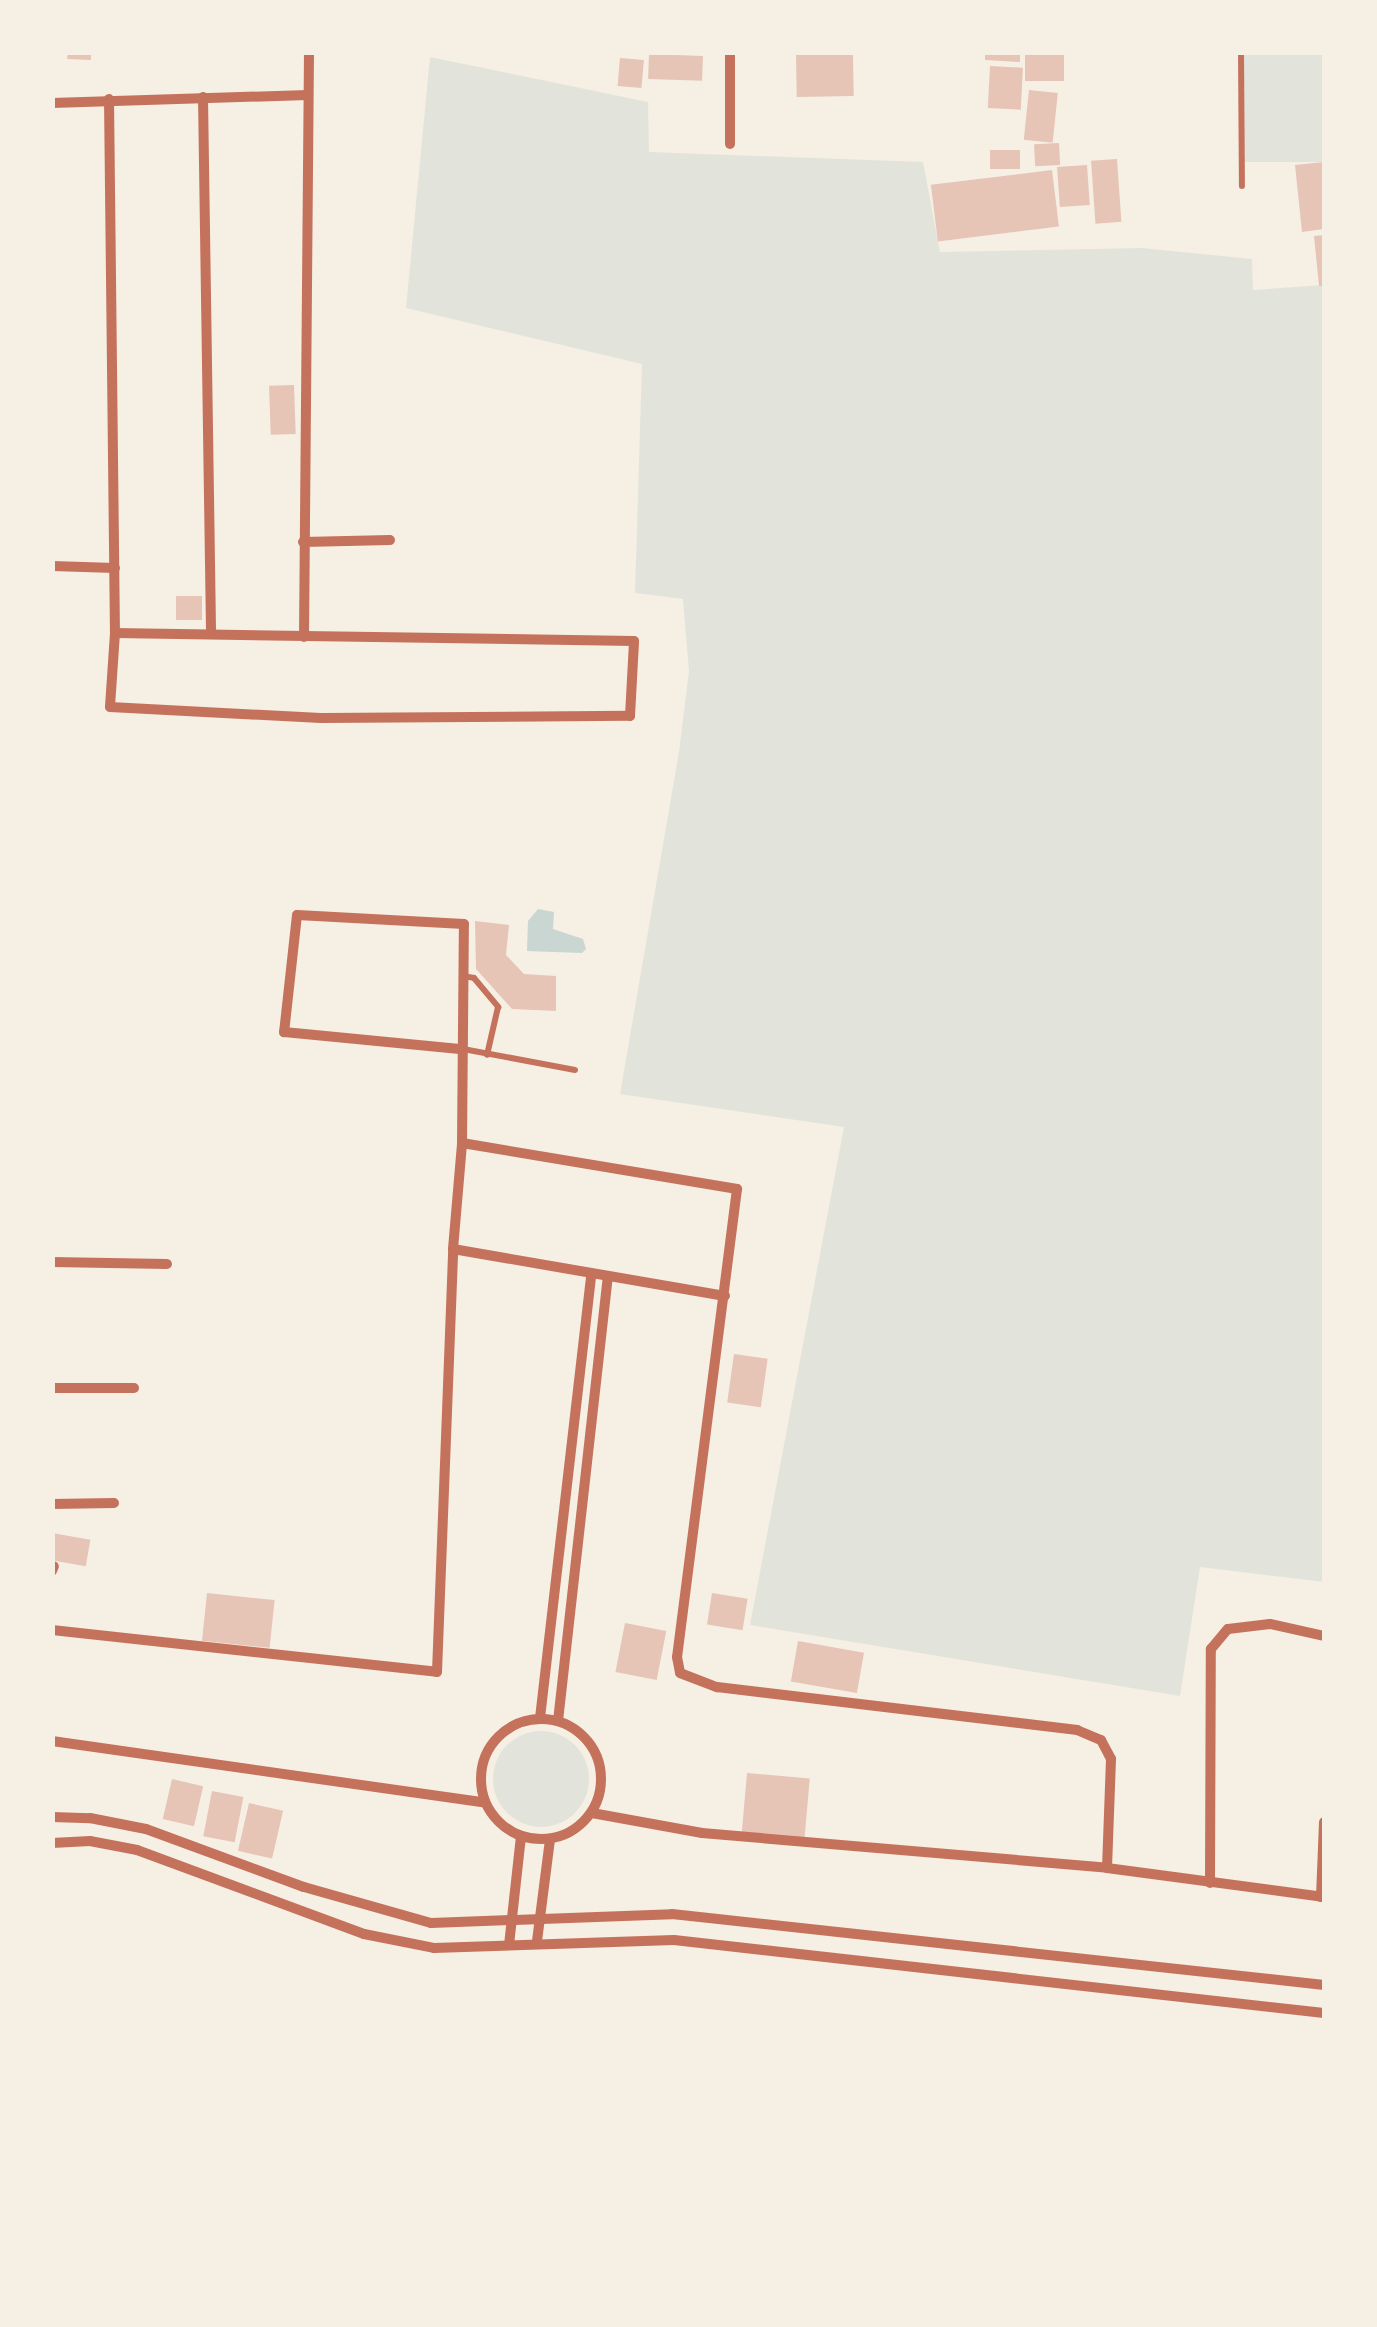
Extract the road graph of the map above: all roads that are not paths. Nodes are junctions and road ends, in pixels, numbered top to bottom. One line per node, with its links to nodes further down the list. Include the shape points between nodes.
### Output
1 (308, 52): 4 (street)
2 (730, 52): 8 (street)
3 (1241, 52): 9 (lane)
4 (308, 95): 5 (street); 11 (street)
5 (203, 97): 6 (street); 14 (street)
6 (110, 100): 7 (street); 13 (street)
7 (52, 103)
8 (730, 144)
9 (1242, 186)
10 (390, 540): 11 (street)
11 (303, 542): 16 (street)
12 (52, 566): 13 (street)
13 (114, 568): 15 (street)
14 (211, 631): 15 (street); 16 (street)
15 (115, 633): 16 (street, via 110,707 321,718 630,716 634,640)
16 (304, 637)
17 (462, 976): 18 (street); 18 (street, via 464,924 297,915 284,1032); 19 (lane, via 474,978 498,1007)
18 (462, 1049): 19 (lane); 21 (street)
19 (486, 1054): 20 (lane)
20 (575, 1070)
21 (462, 1143): 22 (street); 27 (street, via 737,1189)
22 (453, 1250): 25 (street); 32 (street, via 437,1672)
23 (52, 1262): 24 (street)
24 (167, 1264)
25 (591, 1275): 26 (street); 34 (street)
26 (608, 1278): 27 (street); 35 (street)
27 (725, 1296): 44 (street, via 680,1673 716,1687 1077,1730 1101,1740 1111,1760)
28 (52, 1388): 29 (street)
29 (134, 1388)
30 (114, 1503): 31 (street)
31 (52, 1504)
32 (52, 1630)
33 (1324, 1636): 45 (street, via 1270,1624 1228,1629 1212,1649)
34 (540, 1718): 35 (street); 37 (street, via 503,1731 490,1746 482,1764)
35 (558, 1721): 38 (street, via 576,1729 598,1758 602,1777)
36 (52, 1740): 37 (street)
37 (485, 1803): 41 (street)
38 (592, 1813): 42 (street); 44 (street, via 702,1834)
39 (52, 1817): 48 (street, via 146,1829 304,1887 432,1923)
40 (1324, 1822): 46 (street)
41 (521, 1836): 42 (street); 48 (street)
42 (550, 1839): 47 (street)
43 (52, 1843): 50 (street, via 90,1841 138,1850 364,1934 434,1948)
44 (1107, 1868): 45 (street)
45 (1210, 1882): 46 (street)
46 (1323, 1897)
47 (540, 1921): 48 (street); 49 (street); 51 (street, via 672,1914)
48 (511, 1922): 50 (street)
49 (537, 1942): 50 (street); 52 (street, via 674,1940)
50 (509, 1944)
51 (1324, 1985)
52 (1324, 2013)

